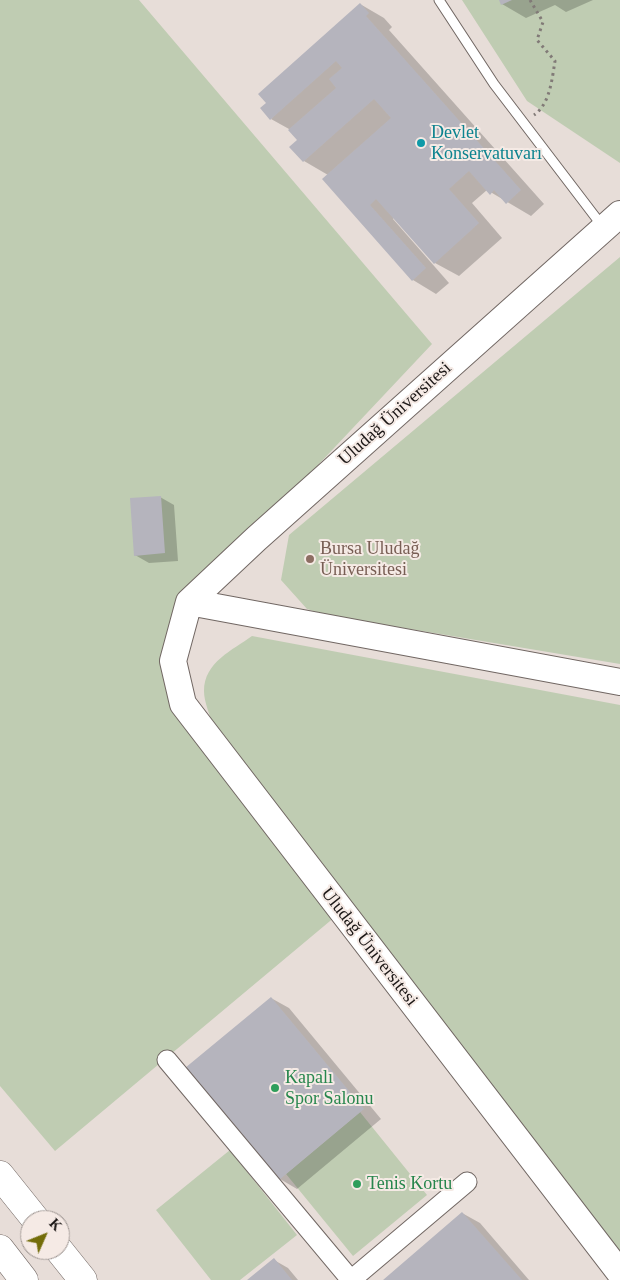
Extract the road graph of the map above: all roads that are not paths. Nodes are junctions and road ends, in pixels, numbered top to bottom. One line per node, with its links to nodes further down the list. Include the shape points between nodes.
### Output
1 (439, 0): 2 (lane, Uludağ Üniversitesi, via 523,122)
2 (611, 221): 3 (main road, Uludağ Üniversitesi)
3 (189, 602): 4 (main road); 11 (main road, Uludağ Üniversitesi, via 173,661 183,704)
4 (620, 682)
5 (167, 1060): 14 (street)
6 (0, 1175): 8 (highway)
7 (467, 1182): 14 (street)
8 (28, 1210)
9 (0, 1249): 12 (highway)
10 (67, 1260): 13 (highway)
11 (620, 1273)
12 (24, 1280)
13 (83, 1280)
14 (351, 1280)

